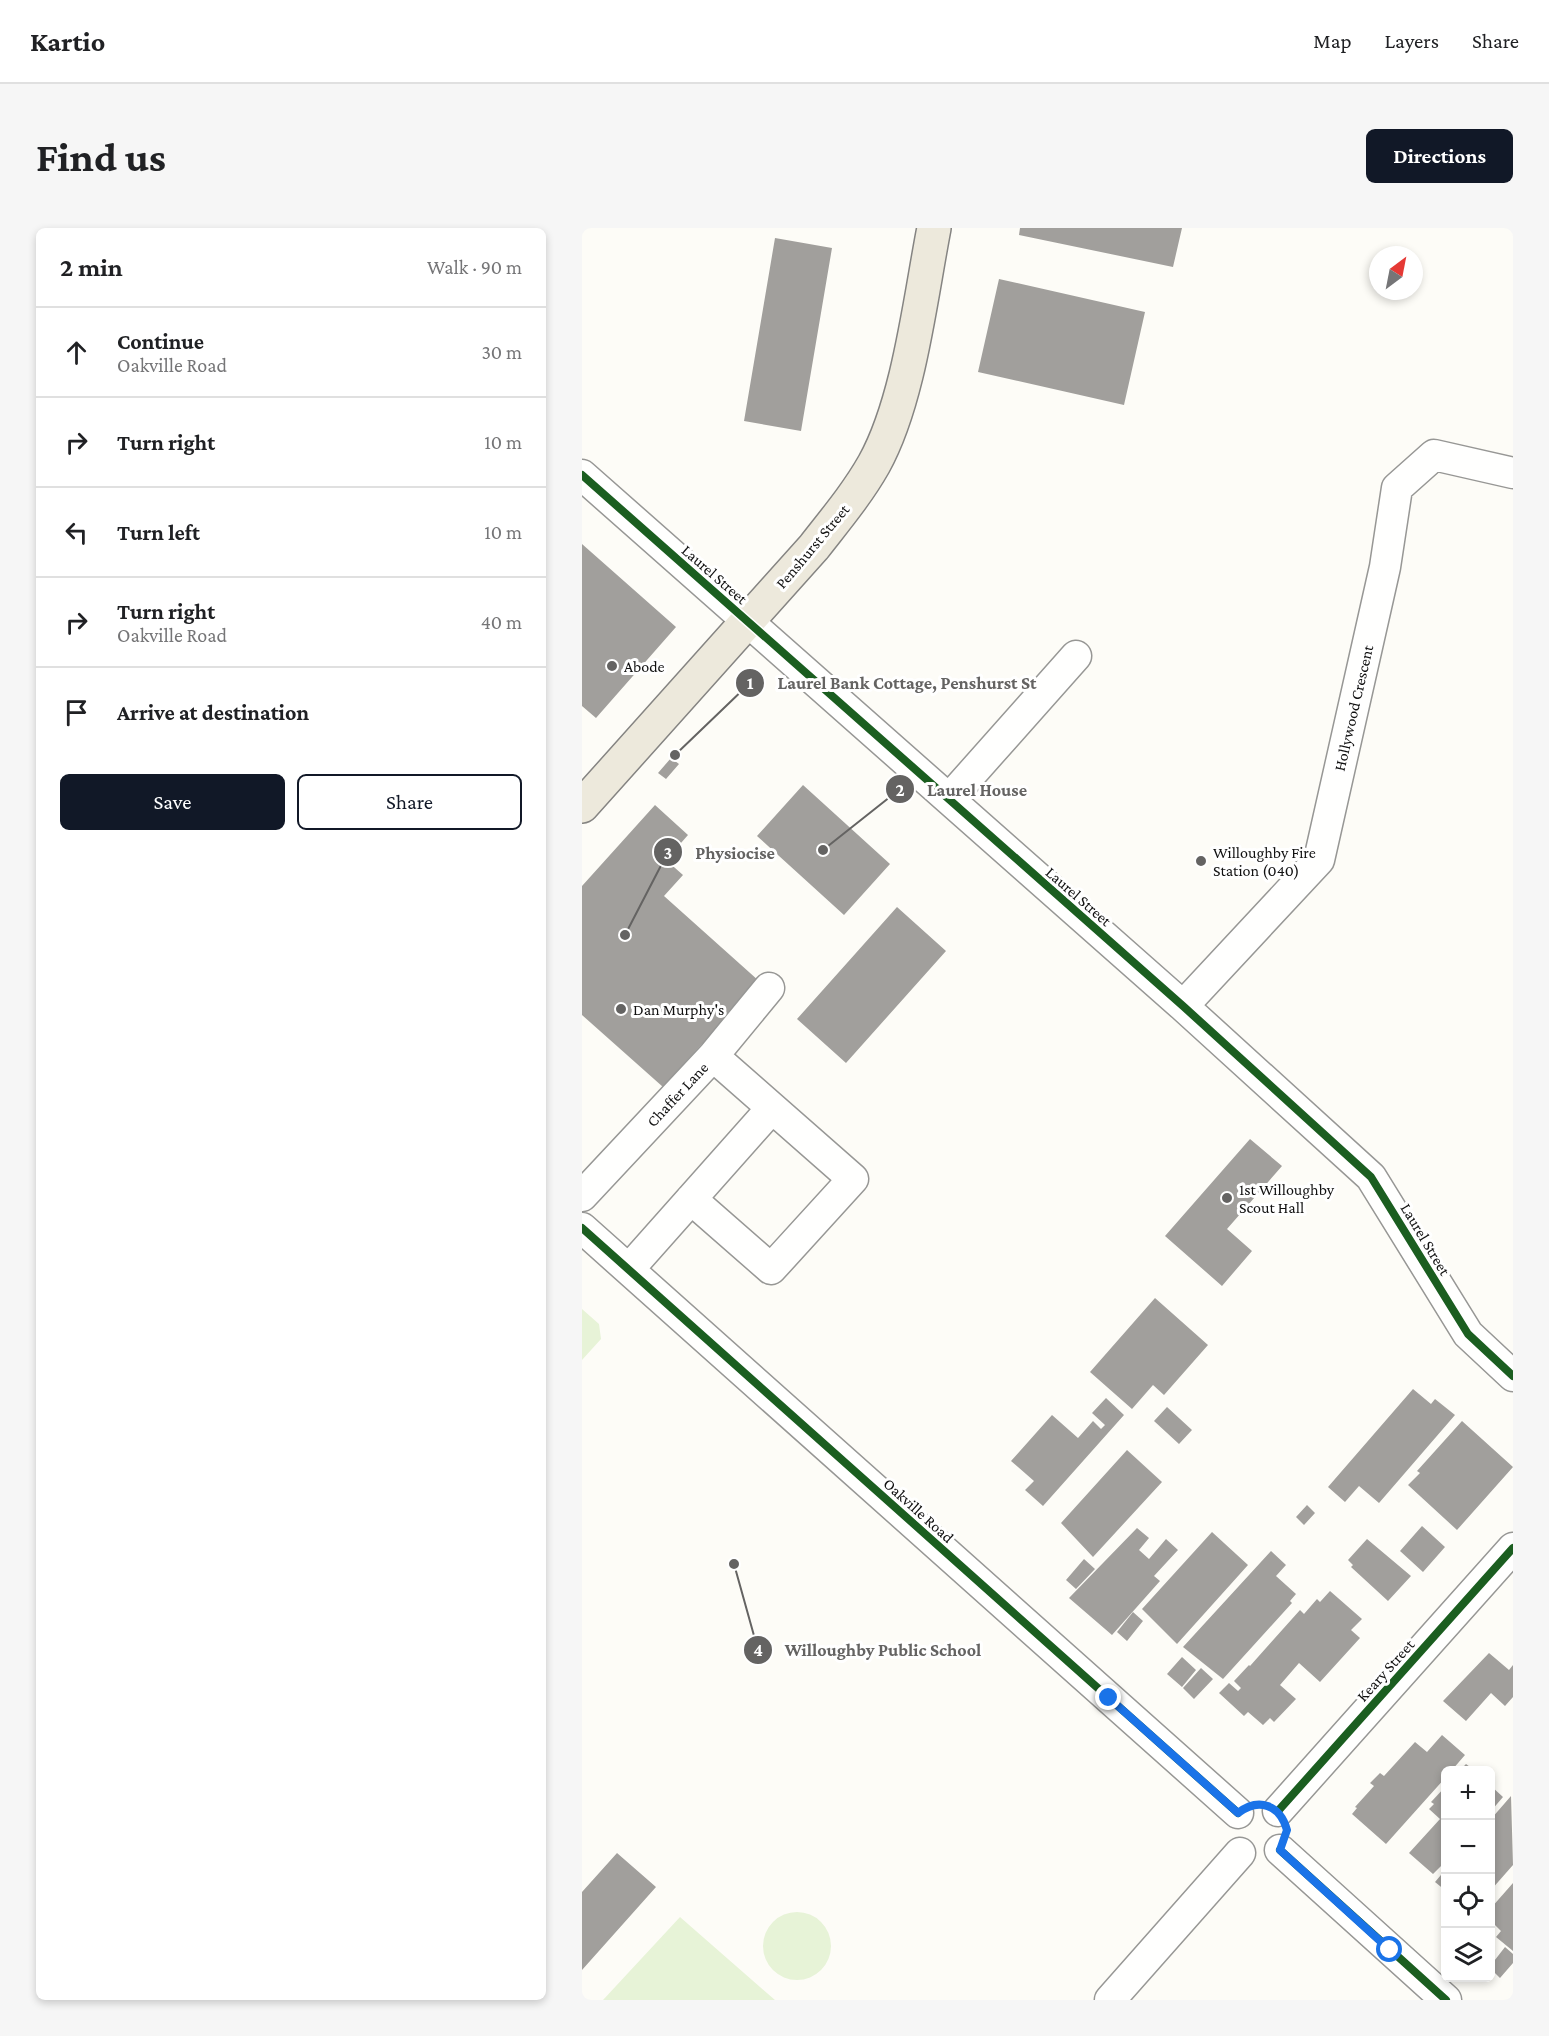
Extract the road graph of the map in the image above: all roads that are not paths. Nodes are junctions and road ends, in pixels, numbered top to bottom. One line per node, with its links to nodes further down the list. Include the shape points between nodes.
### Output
1 (934, 228): 4 (main road, Penshurst Street, via 906,368 893,416 874,463 814,547)
2 (1513, 473): 9 (street, Hollywood Crescent, via 1434,455 1397,488 1385,567 1319,860)
3 (582, 475): 4 (street, Laurel Street)
4 (748, 620): 6 (street, Laurel Street); 7 (main road, Penshurst Street)
5 (1076, 656): 6 (street)
6 (949, 799): 9 (street, Laurel Street)
7 (582, 806)
8 (770, 988): 10 (street, Chaffer Lane)
9 (1183, 1006): 16 (street, Laurel Street, via 1371,1177 1468,1334)
10 (713, 1056): 11 (street); 12 (street, Chaffer Lane)
11 (772, 1108): 13 (street); 13 (street, via 853,1179 771,1269)
12 (582, 1196)
13 (691, 1199): 15 (street)
14 (582, 1228): 15 (street, Oakville Road)
15 (629, 1269): 19 (street, Oakville Road)
16 (1513, 1376)
17 (1513, 1548): 18 (street, Keary Street)
18 (1278, 1811): 19 (street, via 1257,1804); 20 (street, via 1287,1830)
19 (1238, 1813): 21 (street, via 1231,1833)
20 (1280, 1850): 21 (street, via 1261,1860); 23 (street)
21 (1240, 1853): 22 (street)
22 (1110, 2000)
23 (1446, 2000)

